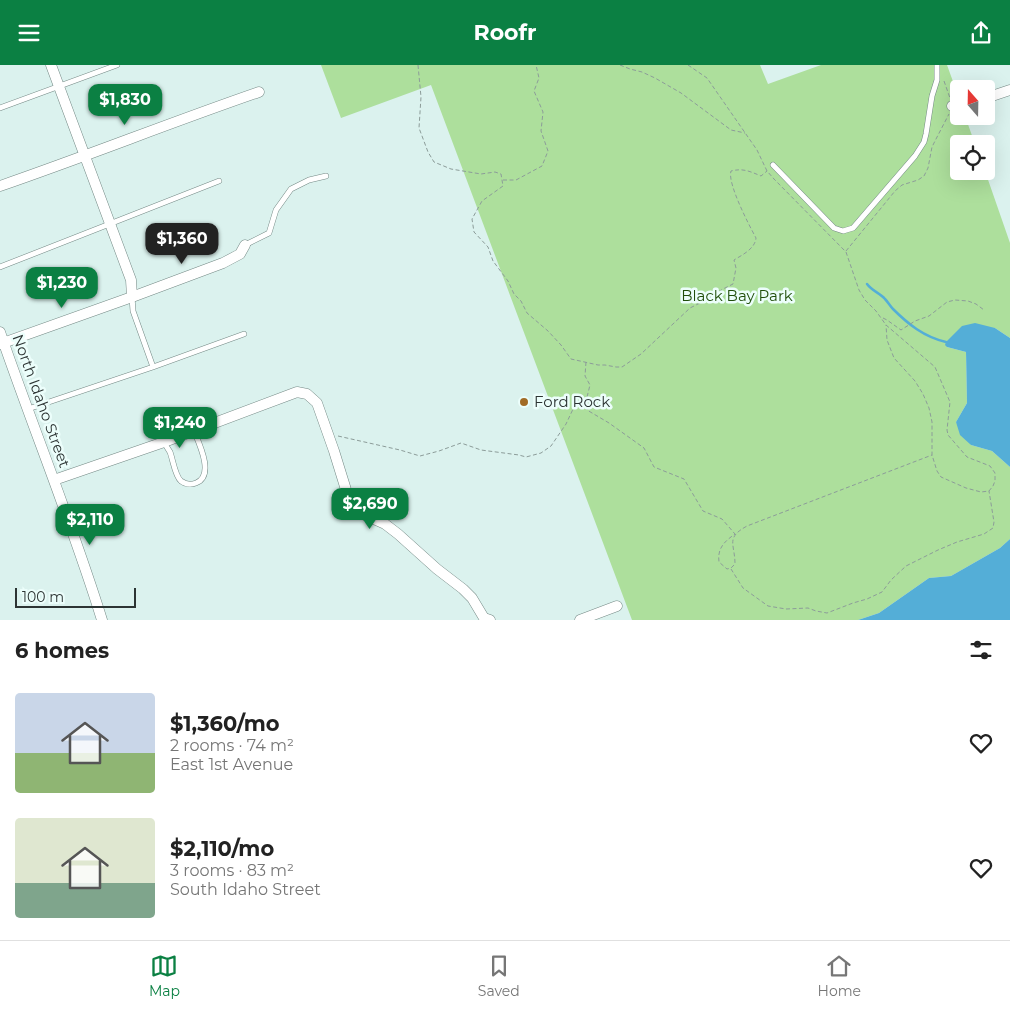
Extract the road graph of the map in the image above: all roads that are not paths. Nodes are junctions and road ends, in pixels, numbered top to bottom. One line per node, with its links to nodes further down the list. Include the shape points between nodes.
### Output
1 (51, 65): 4 (street)
2 (117, 65): 4 (lane)
3 (938, 65): 10 (lane, via 924,142 915,157 853,228 834,229)
4 (59, 86): 8 (lane); 9 (street)
5 (1010, 90): 7 (street)
6 (259, 92): 9 (street)
7 (995, 95)
8 (0, 108)
9 (84, 156): 13 (street); 14 (street)
10 (773, 165)
11 (326, 176): 15 (lane, via 291,189 276,210 269,233)
12 (219, 181): 14 (lane)
13 (0, 186)
14 (111, 224): 16 (lane); 17 (street, via 131,280)
15 (245, 245): 17 (street, via 233,259)
16 (0, 267)
17 (132, 297): 20 (street); 21 (lane, via 133,311)
18 (0, 332): 20 (street, North Idaho Street)
19 (244, 334): 21 (lane)
20 (2, 343): 22 (street, North Idaho Street)
21 (153, 367): 22 (lane)
22 (28, 409): 25 (street, North Idaho Street)
23 (194, 430): 24 (street); 24 (lane, via 205,470 203,478 196,483 180,481); 27 (street, via 297,392 307,394 317,403 354,508 398,534 463,589)
24 (164, 442): 25 (street)
25 (54, 480): 28 (street, North Idaho Street)
26 (617, 606): 29 (street)
27 (486, 619)
28 (102, 620)
29 (580, 620)

